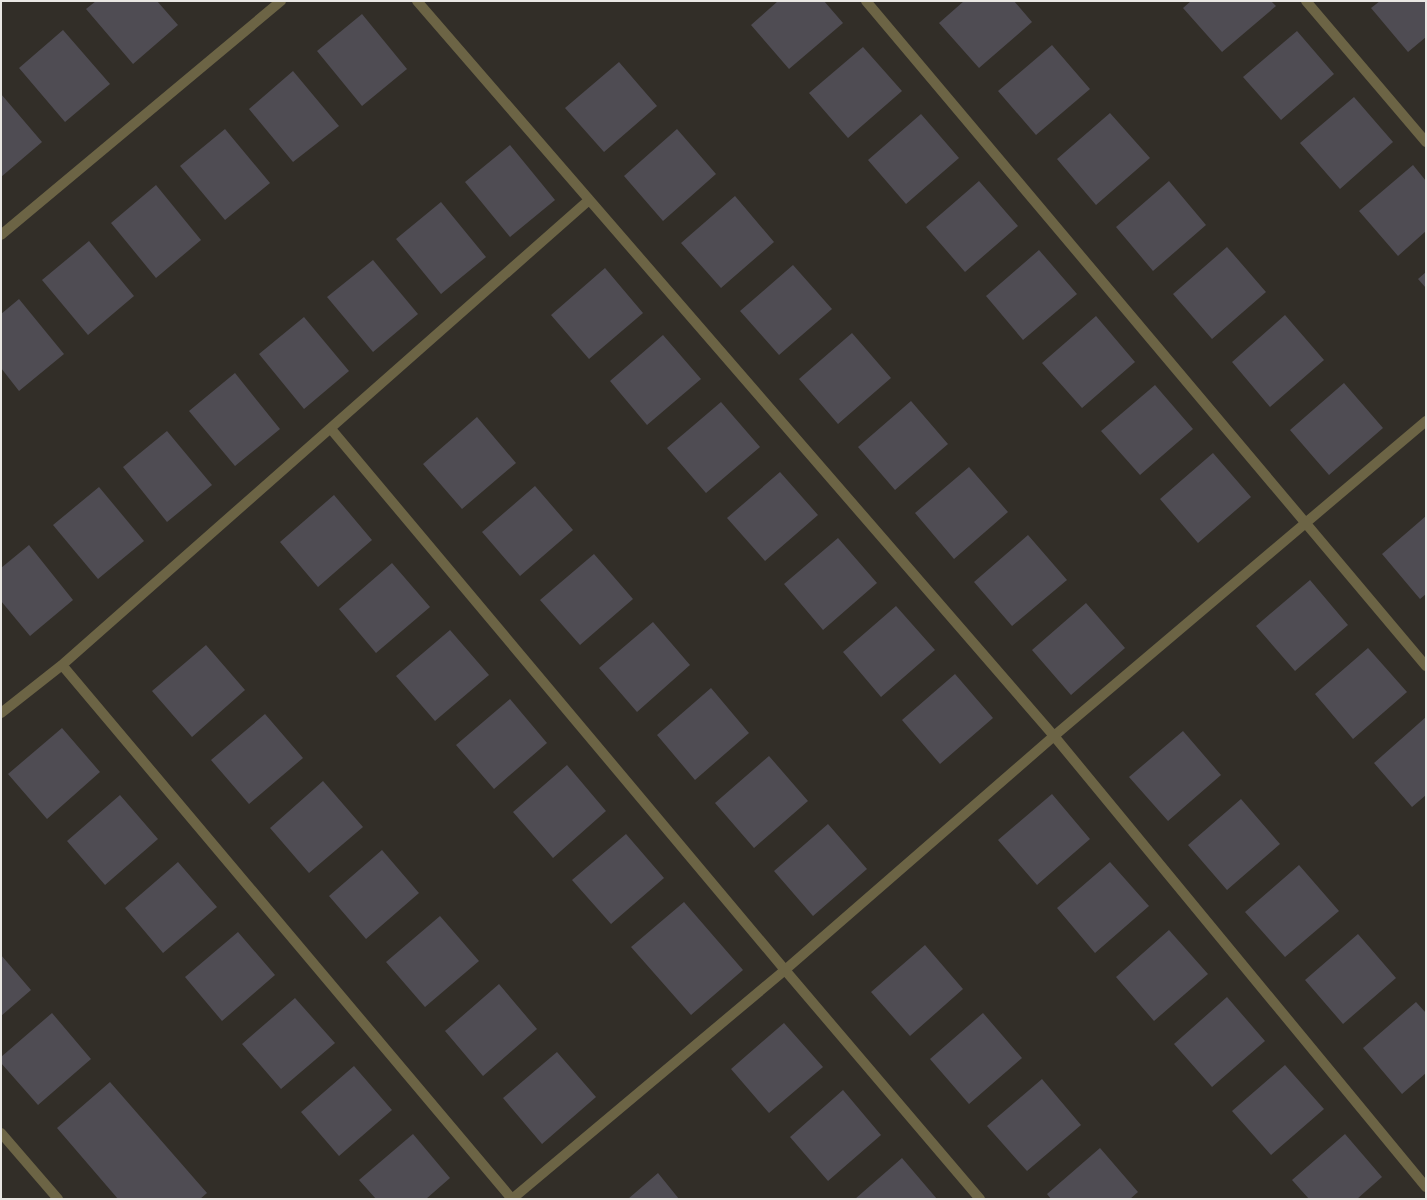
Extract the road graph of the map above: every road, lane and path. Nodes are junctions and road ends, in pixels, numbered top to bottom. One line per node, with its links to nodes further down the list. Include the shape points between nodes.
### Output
1 (281, 1): 7 (street)
2 (417, 1): 6 (street)
3 (866, 1): 10 (street)
4 (1306, 1): 5 (street)
5 (1426, 142)
6 (589, 200): 9 (street); 14 (street)
7 (1, 235)
8 (1426, 421): 10 (street)
9 (331, 429): 11 (street); 15 (street)
10 (1306, 523): 12 (street); 14 (street)
11 (62, 665): 13 (street); 19 (street)
12 (1426, 666)
13 (1, 713)
14 (1054, 736): 15 (street); 17 (street)
15 (785, 970): 19 (street); 20 (street)
16 (1, 1133): 18 (street)
17 (1426, 1187)
18 (58, 1199)
19 (512, 1199)
20 (980, 1199)

